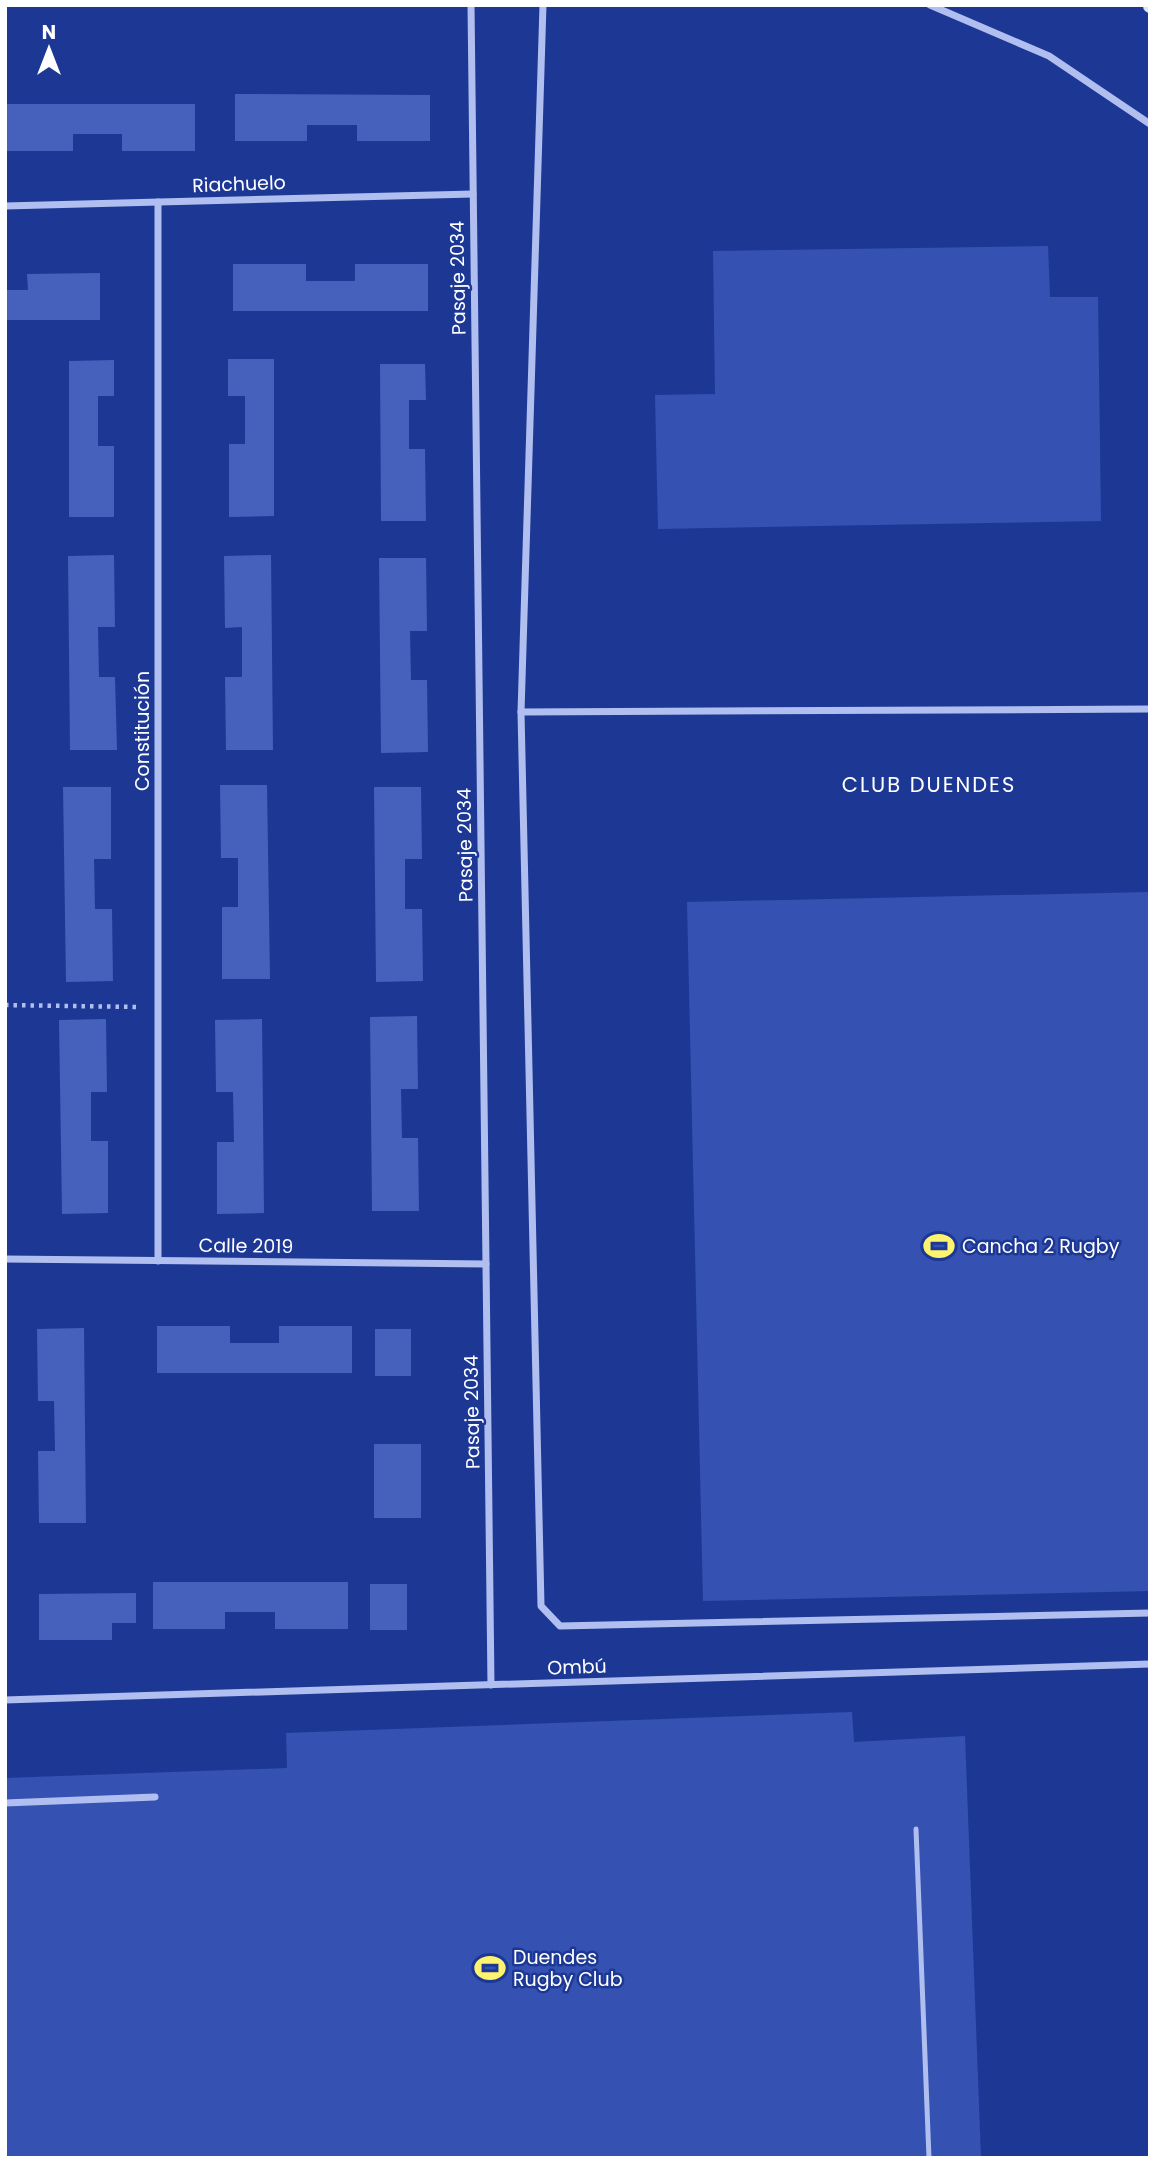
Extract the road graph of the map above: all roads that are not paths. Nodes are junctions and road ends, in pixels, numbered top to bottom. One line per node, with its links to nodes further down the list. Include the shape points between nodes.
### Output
1 (471, 5): 5 (street, Pasaje 2034)
2 (543, 5): 9 (street)
3 (930, 5): 4 (street, via 1049,56)
4 (1150, 124)
5 (473, 194): 6 (street, Riachuelo); 12 (street, Pasaje 2034)
6 (158, 202): 7 (street, Riachuelo); 11 (street, Constitución)
7 (5, 206)
8 (1150, 709): 9 (street)
9 (521, 712): 13 (street, via 541,1606 559,1626)
10 (5, 1259): 11 (street, Calle 2019)
11 (158, 1261): 12 (street, Calle 2019)
12 (486, 1264): 15 (street, Pasaje 2034)
13 (1150, 1613)
14 (1150, 1664): 15 (street, Ombú)
15 (491, 1685): 16 (street, Ombú)
16 (5, 1700)
17 (155, 1797): 18 (street)
18 (5, 1803)
19 (916, 1829): 20 (lane)
20 (929, 2158)

